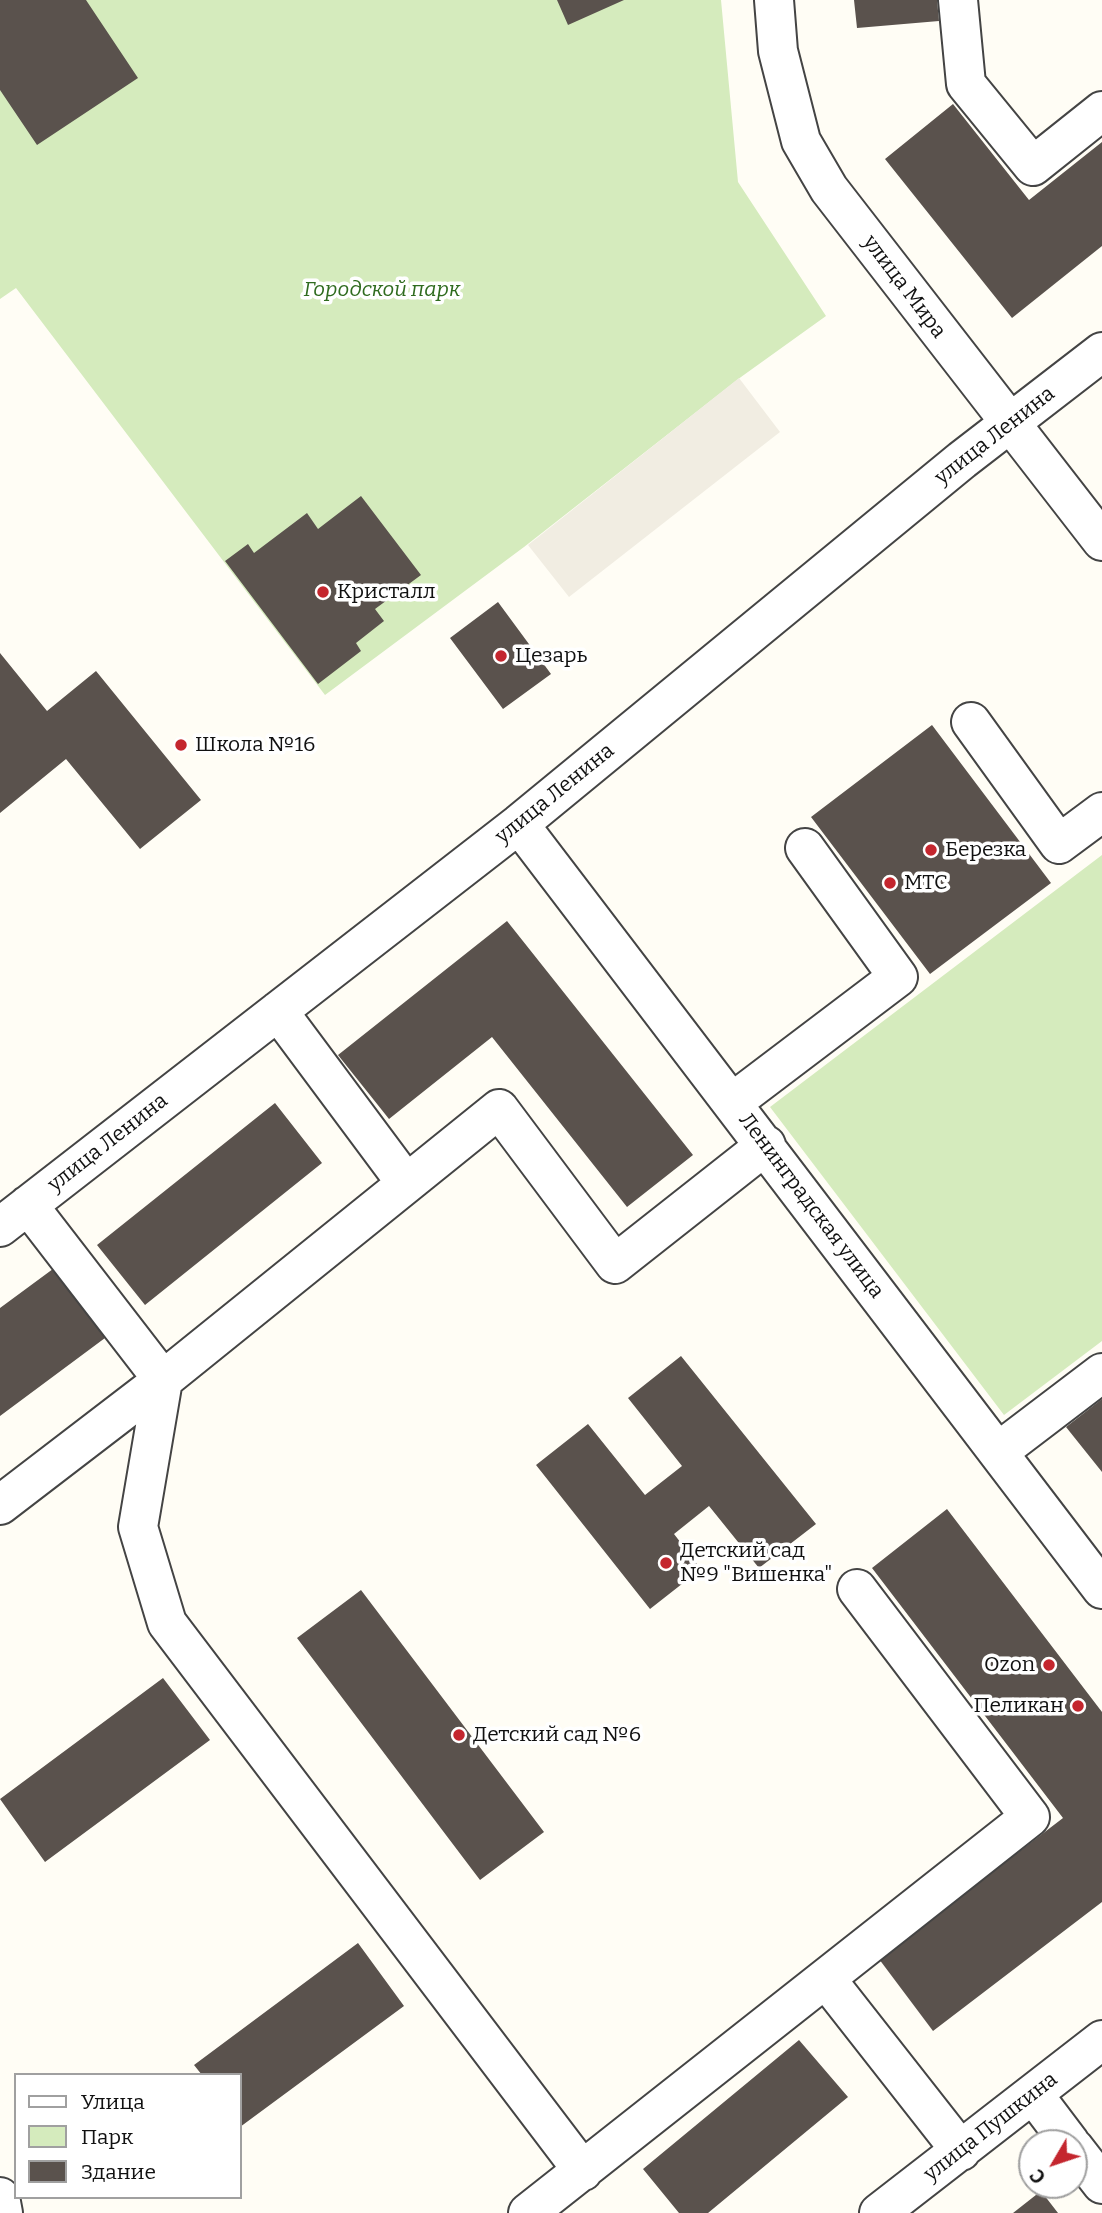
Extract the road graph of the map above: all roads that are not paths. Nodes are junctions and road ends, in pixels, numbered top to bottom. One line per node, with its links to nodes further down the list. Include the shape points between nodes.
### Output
1 (774, 0): 5 (street, улица Мира, via 778,51 801,141 829,189)
2 (958, 0): 3 (street, via 966,83 1033,166)
3 (1102, 111)
4 (1102, 352): 5 (street, улица Ленина)
5 (1010, 424): 6 (street, улица Мира); 9 (street, улица Ленина)
6 (1102, 541)
7 (971, 722): 8 (street, via 1059,844)
8 (1102, 811)
9 (519, 824): 11 (street, улица Ленина); 12 (street, Ленинградская улица)
10 (804, 848): 12 (street, via 898,976)
11 (278, 1011): 14 (street); 15 (street, улица Ленина)
12 (733, 1102): 13 (street, Ленинградская улица)
13 (766, 1145): 14 (street, via 615,1264 499,1109); 18 (street, Ленинградская улица)
14 (406, 1183): 17 (street)
15 (14, 1216): 17 (street)
16 (1102, 1373): 18 (street)
17 (163, 1380): 19 (street); 28 (street, via 138,1527 167,1623)
18 (998, 1452): 21 (street, Ленинградская улица)
19 (0, 1505)
20 (858, 1589): 22 (street, via 1030,1817)
21 (1102, 1589)
22 (826, 1979): 26 (street); 28 (street)
23 (1102, 2040): 24 (street, улица Пушкина)
24 (1033, 2094): 25 (street); 26 (street, улица Пушкина)
25 (1059, 2129)
26 (961, 2151): 33 (street, улица Пушкина)
27 (1088, 2166): 29 (street)
28 (583, 2171): 32 (street)
29 (1102, 2184)
30 (0, 2197): 31 (street)
31 (3, 2213)
32 (528, 2213)
33 (879, 2213)

